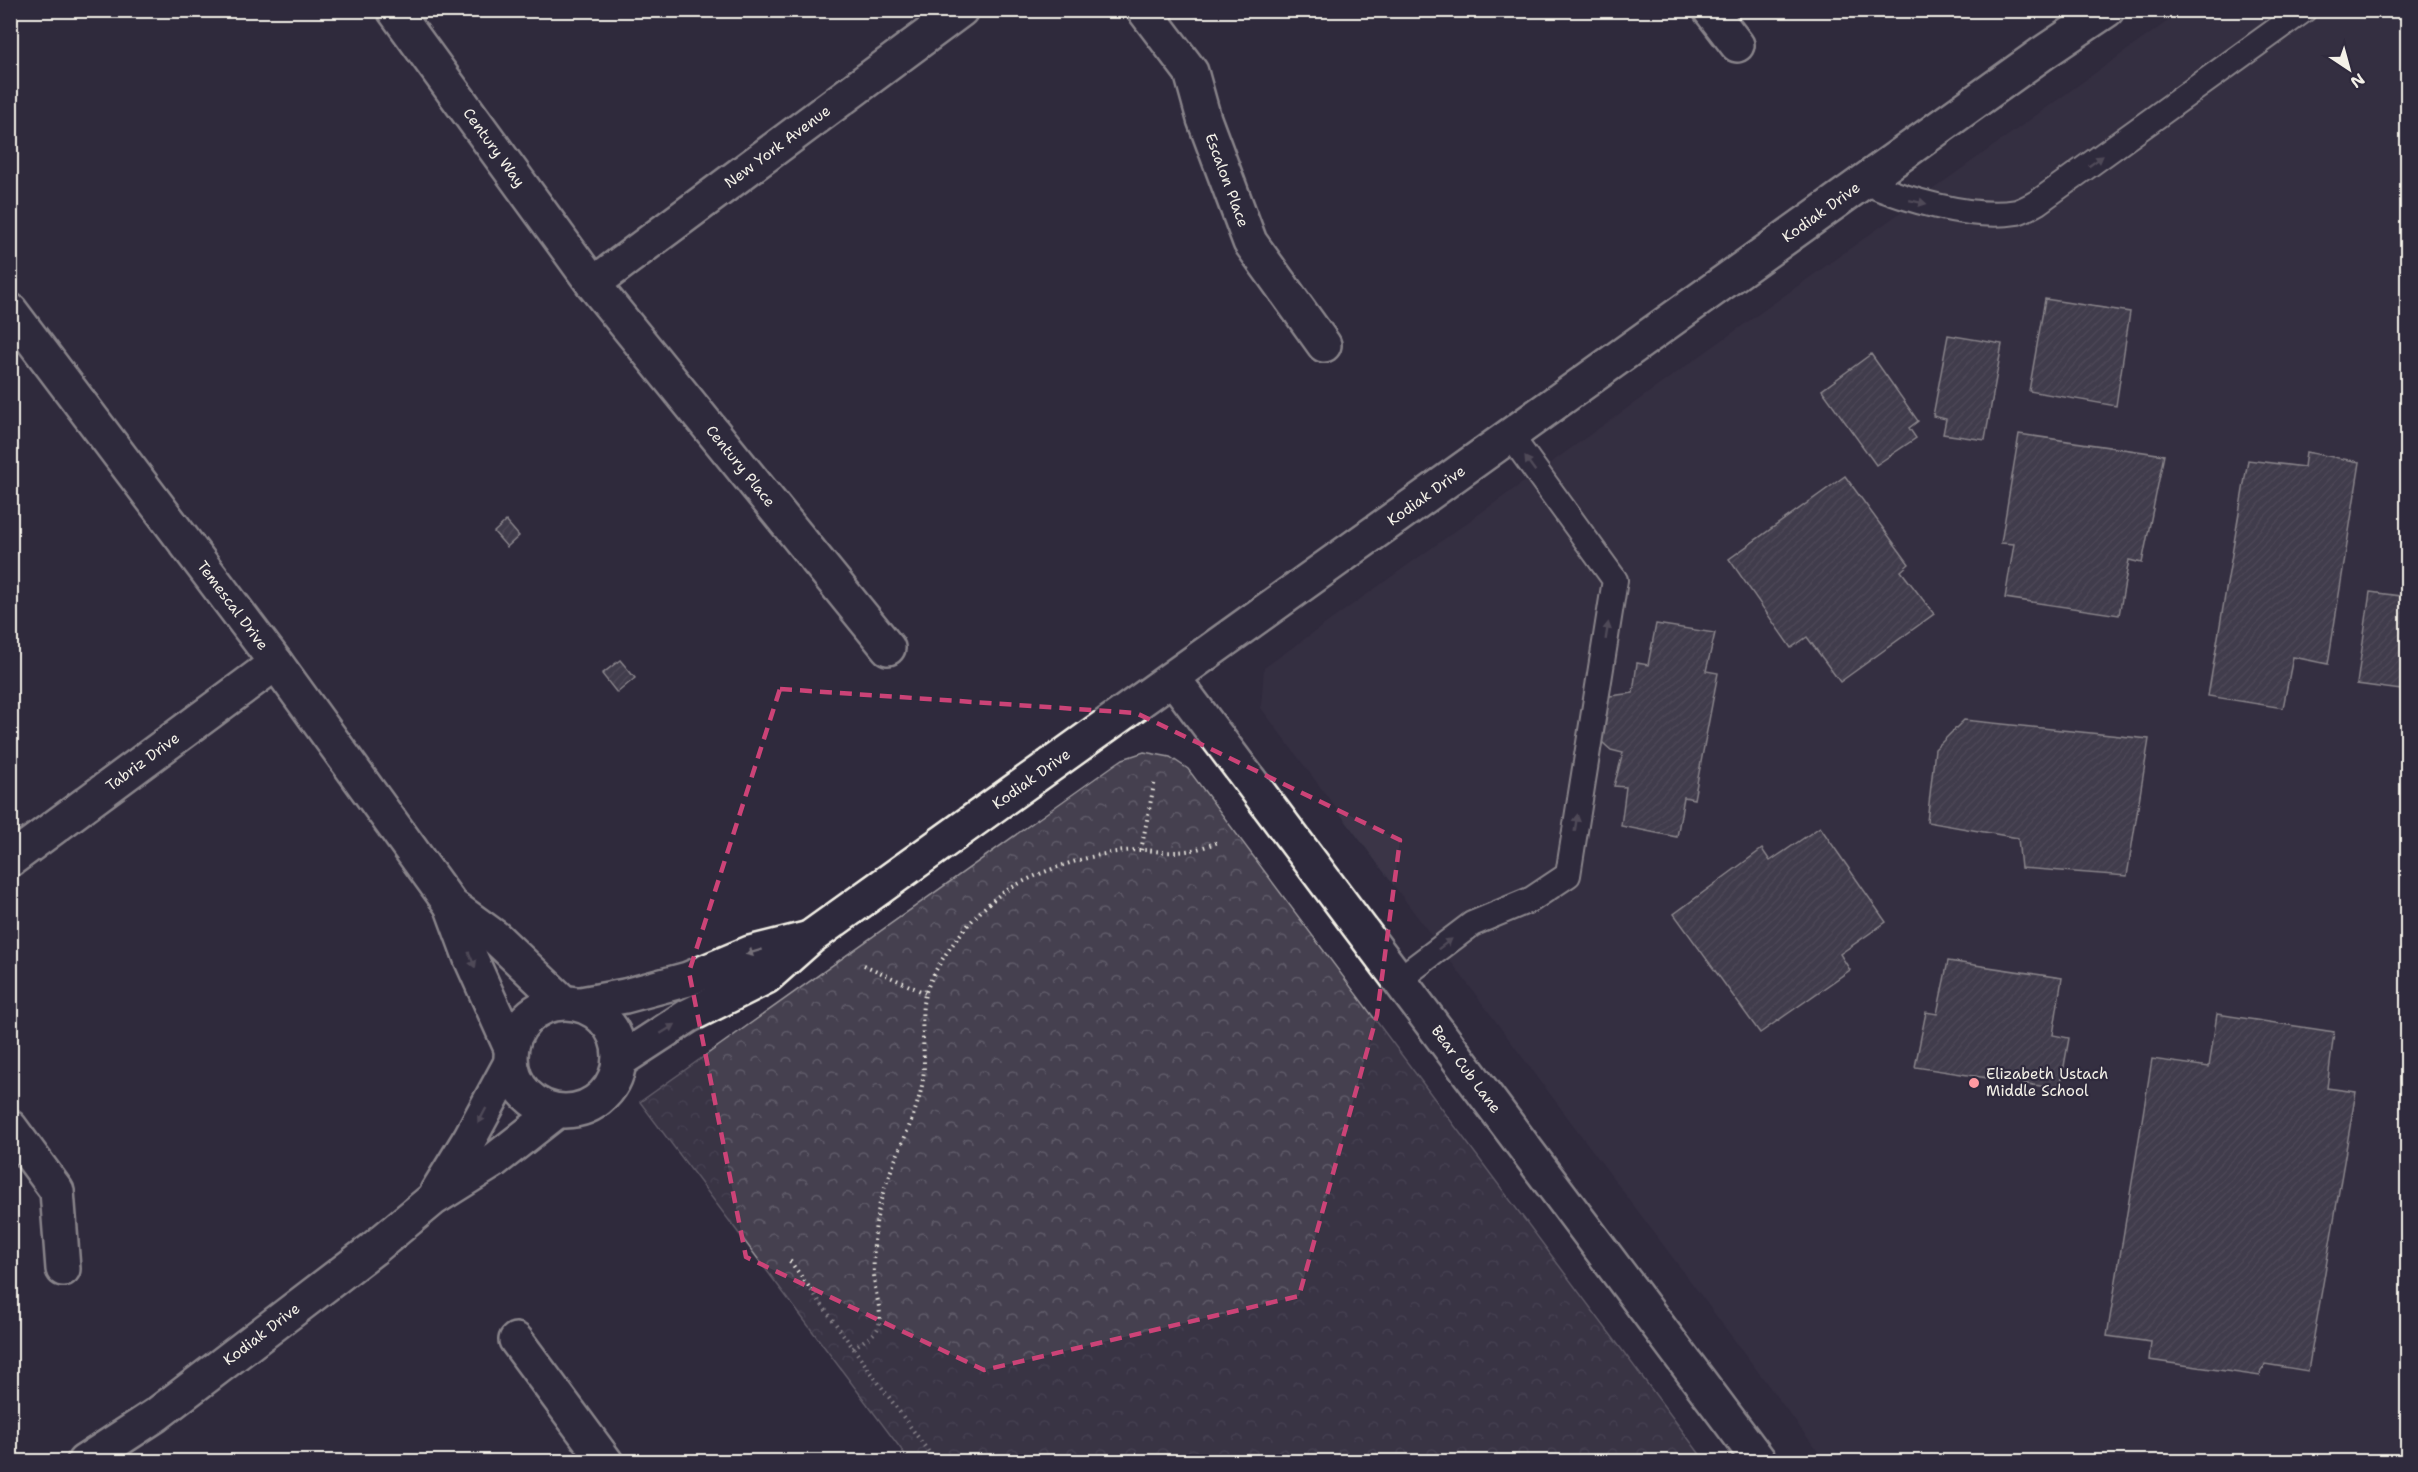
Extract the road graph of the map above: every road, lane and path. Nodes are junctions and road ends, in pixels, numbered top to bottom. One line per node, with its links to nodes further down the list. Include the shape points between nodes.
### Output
1 (394, 10): 13 (street, Century Way)
2 (961, 10): 13 (street, New York Avenue)
3 (1144, 10): 15 (street, Escalon Place, via 1191,72 1204,119 1250,242)
4 (1710, 10): 10 (street)
5 (2075, 10): 11 (street, Kodiak Drive)
6 (2107, 10): 11 (street, Kodiak Drive)
7 (2275, 10): 9 (lane)
8 (2304, 10): 9 (lane)
9 (2270, 35): 12 (lane, one-way to 9, via 1937,206 1995,214 2019,211 2038,202)
10 (1737, 45)
11 (2043, 53): 12 (street, Kodiak Drive)
12 (1863, 182): 16 (street, Kodiak Drive)
13 (593, 284): 17 (street, Century Place)
14 (10, 310): 18 (street, Temescal Drive)
15 (1324, 345)
16 (1510, 435): 19 (street, Kodiak Drive); 27 (lane, one-way to 16, via 1472,924 1532,900 1568,875 1615,580)
17 (888, 648)
18 (276, 663): 23 (street, Tabriz Drive); 24 (street, Temescal Drive)
19 (1173, 678): 25 (street, Kodiak Drive); 27 (street, Bear Cub Lane)
20 (1155, 780): 22 (path)
21 (1218, 842): 22 (path, via 1175,852)
22 (1142, 850): 28 (path, via 1080,860 1002,893 971,920 949,949)
23 (10, 860)
24 (451, 905): 29 (street, Temescal Drive); 30 (street, Temescal Drive, one-way to 30)
25 (811, 937): 29 (street, Kodiak Drive, one-way to 29, via 750,953 688,979 626,996); 31 (street, Kodiak Drive, one-way to 25, via 688,1016 766,977)
26 (864, 965): 28 (path)
27 (1398, 980): 42 (street, Bear Cub Lane)
28 (926, 993): 38 (path, via 920,1093 876,1220 874,1266 880,1320 877,1329)
29 (572, 1003): 30 (street, via 545,1006 529,1015 517,1029); 31 (street, via 597,1013 610,1026 618,1042)
30 (510, 1055): 32 (street, via 516,1081 526,1095 540,1106); 34 (street, Kodiak Drive, one-way to 34, via 470,1138)
31 (619, 1061): 32 (street, via 615,1078 605,1093 575,1110)
32 (557, 1111): 34 (street, Kodiak Drive, via 492,1162)
33 (10, 1127): 36 (street, via 57,1191)
34 (433, 1199): 39 (street, Kodiak Drive, via 373,1250 156,1415)
35 (790, 1260): 38 (path)
36 (63, 1269)
37 (516, 1341): 40 (street)
38 (854, 1348): 41 (path)
39 (84, 1461)
40 (606, 1461)
41 (936, 1461)
42 (1760, 1461)

